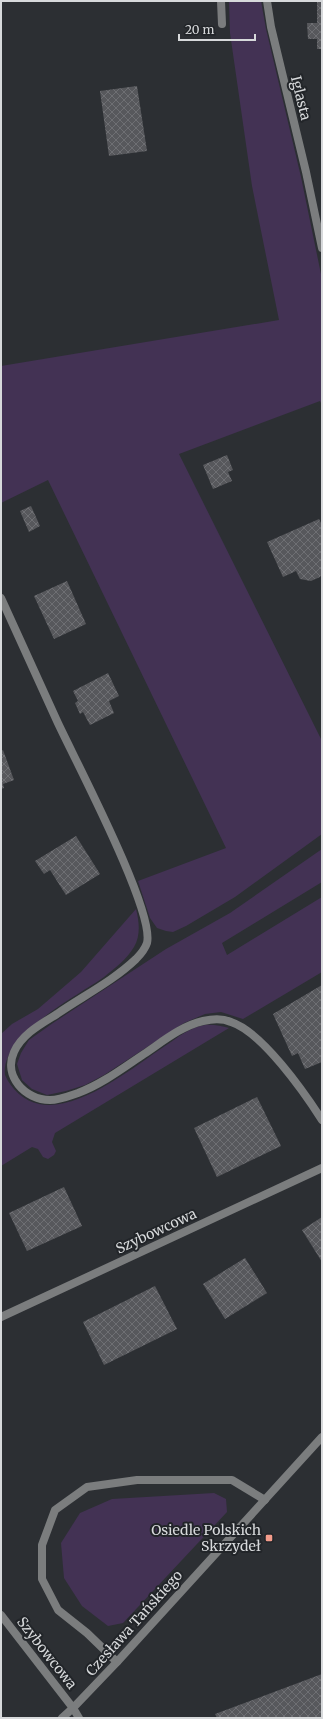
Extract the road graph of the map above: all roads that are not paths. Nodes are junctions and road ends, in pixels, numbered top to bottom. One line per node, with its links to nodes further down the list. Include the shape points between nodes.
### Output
1 (221, 1): 3 (street)
2 (267, 1): 4 (street, Iglasta)
3 (222, 24)
4 (322, 248)
5 (1, 598): 6 (street, via 109,829 135,891 147,934 147,944 126,969 48,1019 22,1040 11,1061 13,1078 24,1092 34,1097 61,1099 103,1081 184,1028 202,1021 223,1019 253,1035 290,1075)
6 (322, 1120)
7 (322, 1168): 8 (street, Szybowcowa)
8 (1, 1316)
9 (322, 1437): 10 (street, Czesława Tańskiego)
10 (265, 1500): 12 (street, Czesława Tańskiego); 12 (street, via 232,1480 137,1480 87,1487 55,1510 42,1545 42,1579 58,1610)
11 (1, 1615): 13 (street, Szybowcowa)
12 (117, 1662): 13 (street, Czesława Tańskiego)
13 (73, 1708): 14 (street, Czesława Tańskiego); 15 (street, Szybowcowa)
14 (62, 1718)
15 (79, 1718)

